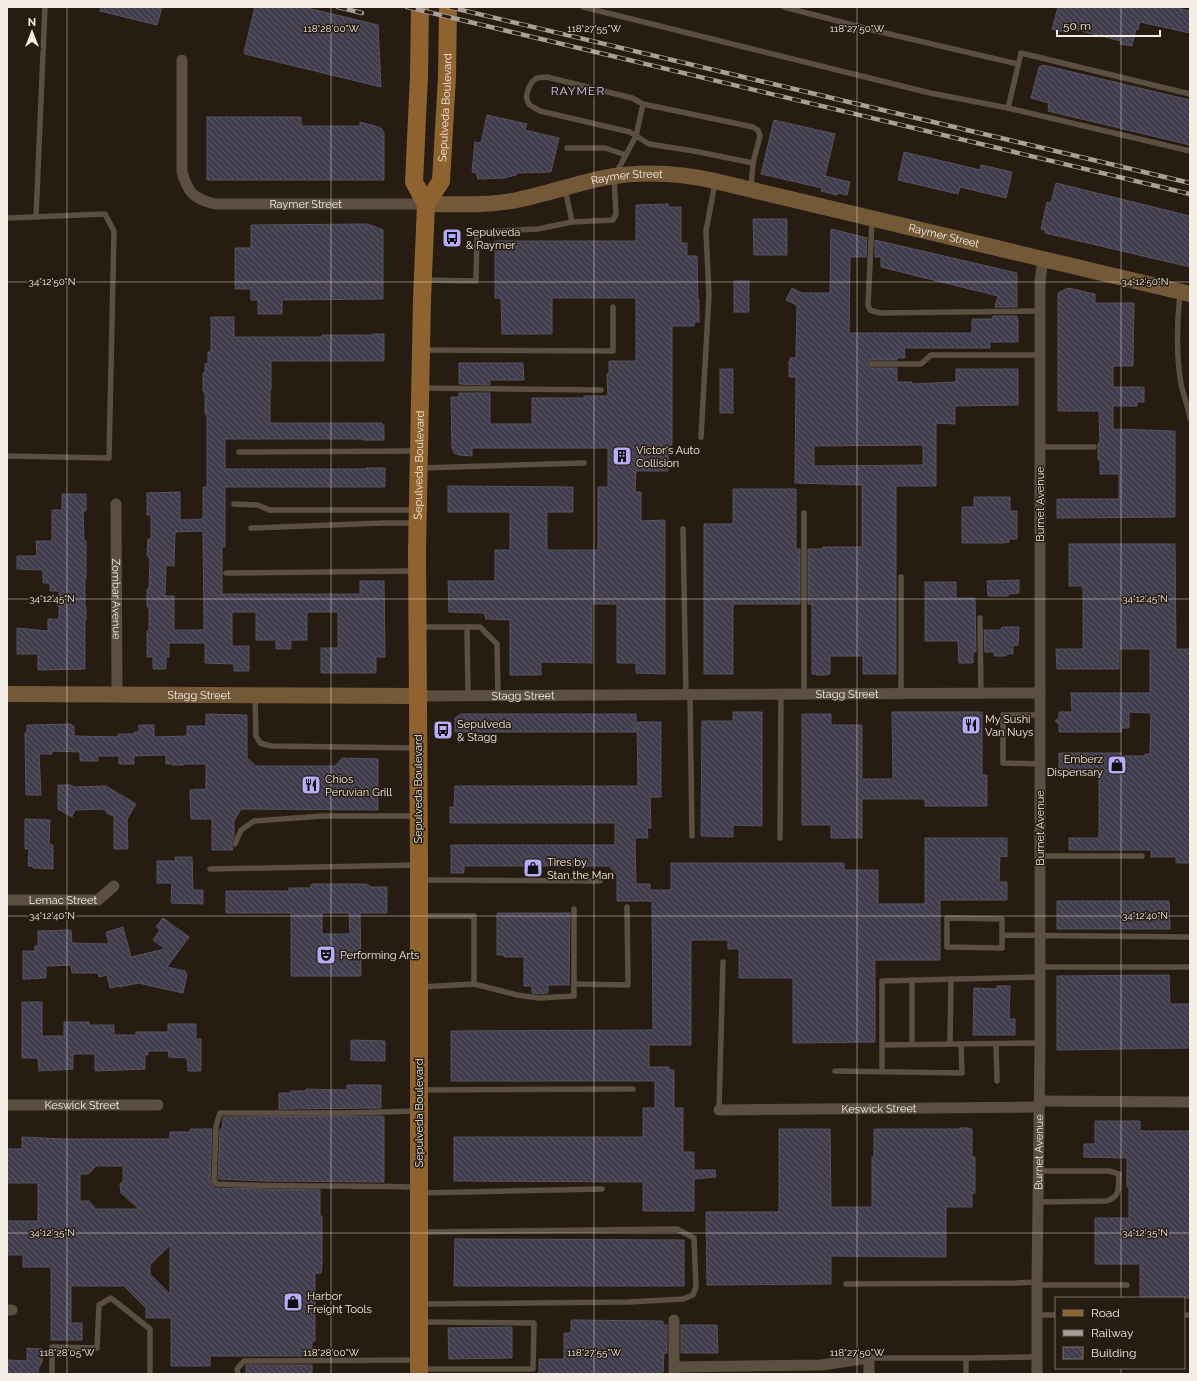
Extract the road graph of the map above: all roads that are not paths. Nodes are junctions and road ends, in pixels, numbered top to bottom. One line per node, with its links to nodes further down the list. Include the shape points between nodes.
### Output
1 (45, 7): 21 (lane)
2 (420, 7): 20 (main road, via 414,182)
3 (448, 7): 20 (main road, Sepulveda Boulevard, via 441,181)
4 (583, 7): 10 (lane, via 930,93)
5 (784, 7): 7 (lane)
6 (182, 60): 20 (street, Raymer Street, via 182,172 185,184 192,195 202,201 215,204)
7 (1018, 64): 8 (lane, via 1021,53); 10 (lane)
8 (1190, 94)
9 (643, 104): 11 (lane); 11 (lane, via 632,98 547,77 538,78 528,89 526,99 540,111 630,132); 15 (lane, via 753,127 758,130 760,136)
10 (1008, 108): 13 (lane)
11 (636, 136): 14 (lane); 15 (lane, via 649,144)
12 (567, 148): 14 (lane, via 605,148)
13 (1190, 150)
14 (626, 155): 16 (lane)
15 (753, 163): 19 (lane)
16 (614, 177): 17 (street, Raymer Street, via 658,174); 18 (street, Raymer Street); 24 (lane, via 616,214 613,220)
17 (715, 181): 19 (street, Raymer Street); 36 (lane, via 706,231 708,295)
18 (565, 188): 20 (street, Raymer Street, via 488,204); 24 (lane)
19 (751, 190): 23 (street, Raymer Street)
20 (426, 204): 26 (main road, Sepulveda Boulevard)
21 (36, 217): 22 (lane); 40 (lane, via 105,214 114,231 109,458)
22 (7, 218)
23 (872, 218): 25 (street, Raymer Street); 29 (lane, via 868,305 870,310 880,313)
24 (572, 222): 26 (lane, via 538,229 481,232 477,236 476,281)
25 (1043, 259): 27 (street, Raymer Street); 29 (street, Burnet Avenue)
26 (422, 280): 30 (main road, Sepulveda Boulevard)
27 (1185, 293): 35 (lane, via 1178,338 1179,367)
28 (613, 307): 30 (lane, via 613,351)
29 (1040, 311): 31 (street, Burnet Avenue)
30 (420, 350): 33 (main road, Sepulveda Boulevard)
31 (1040, 355): 32 (lane, via 931,355 921,364); 37 (street, Burnet Avenue)
32 (871, 364)
33 (419, 388): 34 (lane); 41 (main road, Sepulveda Boulevard)
34 (601, 390)
35 (1190, 418)
36 (701, 437)
37 (1040, 447): 38 (lane); 55 (street, Burnet Avenue)
38 (1094, 447)
39 (239, 452): 41 (lane)
40 (7, 456)
41 (418, 460): 42 (lane); 46 (main road, Sepulveda Boulevard)
42 (584, 464)
43 (116, 504): 61 (street, Zombar Avenue)
44 (234, 504): 46 (lane, via 258,505 269,510)
45 (804, 512): 58 (lane)
46 (417, 517): 47 (lane, via 384,523); 49 (main road, Sepulveda Boulevard)
47 (251, 528)
48 (683, 529): 65 (lane)
49 (417, 571): 50 (lane); 53 (main road, Sepulveda Boulevard)
50 (226, 573)
51 (901, 577): 59 (lane)
52 (980, 618): 60 (lane)
53 (418, 627): 54 (lane); 66 (main road, Sepulveda Boulevard)
54 (467, 627): 63 (lane); 64 (lane, via 480,627 497,644)
55 (1040, 693): 60 (street, Stagg Street); 67 (street, Burnet Avenue)
56 (7, 694): 61 (street, Stagg Street)
57 (781, 694): 58 (street, Stagg Street); 65 (street, Stagg Street); 72 (lane)
58 (804, 694): 59 (street, Stagg Street)
59 (901, 694): 60 (street, Stagg Street)
60 (981, 694)
61 (117, 695): 62 (street, Stagg Street)
62 (255, 695): 66 (street, Stagg Street); 68 (lane, via 256,736 260,743 271,746)
63 (468, 695): 64 (street, Stagg Street); 66 (street, Stagg Street)
64 (498, 695): 65 (street, Stagg Street)
65 (688, 695): 71 (lane)
66 (418, 696): 68 (main road, Sepulveda Boulevard)
67 (1040, 715): 69 (street, Burnet Avenue); 69 (lane, via 1003,715 1003,763)
68 (418, 748): 70 (main road, Sepulveda Boulevard)
69 (1040, 764): 74 (street, Burnet Avenue)
70 (418, 816): 73 (lane, via 322,816 254,821 241,830); 77 (main road, Sepulveda Boulevard)
71 (692, 836)
72 (780, 838)
73 (235, 844)
74 (1040, 856): 75 (lane); 85 (street, Burnet Avenue)
75 (1142, 856)
76 (210, 869): 77 (lane)
77 (419, 872): 78 (lane); 83 (main road, Sepulveda Boulevard)
78 (600, 881)
79 (114, 886): 80 (street, Lemac Street, via 98,900)
80 (7, 900)
81 (627, 907): 93 (lane, via 628,985)
82 (574, 909): 93 (lane)
83 (418, 916): 92 (lane, via 474,916); 94 (main road, Sepulveda Boulevard)
84 (1002, 935): 84 (lane, via 1002,918 947,918 947,947 1002,948); 85 (lane)
85 (1040, 936): 86 (lane); 89 (street, Burnet Avenue)
86 (1190, 936)
87 (723, 962): 110 (lane)
88 (1190, 967): 89 (lane)
89 (1039, 972): 90 (lane); 95 (street, Burnet Avenue)
90 (951, 979): 91 (lane); 97 (lane)
91 (912, 980): 96 (lane); 100 (lane, via 882,981)
92 (474, 984): 93 (lane, via 539,998 574,996); 94 (lane)
93 (574, 984)
94 (419, 987): 105 (main road, Sepulveda Boulevard)
95 (1040, 1043): 99 (lane); 109 (street, Burnet Avenue)
96 (912, 1044): 97 (lane); 100 (lane)
97 (950, 1044): 98 (lane)
98 (962, 1044): 99 (lane); 102 (lane, via 962,1073)
99 (996, 1044): 103 (lane)
100 (882, 1045): 102 (lane)
101 (835, 1071): 102 (lane)
102 (882, 1071)
103 (997, 1082)
104 (634, 1089): 105 (lane)
105 (419, 1090): 111 (main road, Sepulveda Boulevard)
106 (1190, 1102): 109 (street, Keswick Street)
107 (7, 1104): 108 (street, Keswick Street)
108 (158, 1104)
109 (1039, 1104): 110 (street, Keswick Street); 112 (street, Burnet Avenue)
110 (719, 1110)
111 (419, 1111): 114 (main road, Sepulveda Boulevard); 114 (lane, via 220,1113 216,1126 214,1180 216,1184 235,1185)
112 (1038, 1171): 115 (street, Burnet Avenue); 115 (lane, via 1109,1171 1119,1174 1114,1199)
113 (602, 1189): 114 (lane)
114 (419, 1190): 116 (main road, Sepulveda Boulevard)
115 (1038, 1202): 117 (street, Burnet Avenue)
116 (419, 1232): 120 (main road, Sepulveda Boulevard); 120 (lane, via 677,1229 694,1238 696,1287 693,1295 683,1299)
117 (1037, 1283): 118 (lane); 119 (lane); 121 (street, Burnet Avenue)
118 (846, 1284)
119 (1127, 1285)
120 (419, 1304): 124 (main road, Sepulveda Boulevard)
121 (1038, 1315): 122 (lane); 125 (street, Burnet Avenue)
122 (1055, 1315)
123 (674, 1320): 129 (street)
124 (419, 1322): 128 (main road, Sepulveda Boulevard); 128 (lane, via 534,1323 533,1369)
125 (1038, 1357): 127 (lane); 136 (street, Burnet Avenue)
126 (869, 1358): 127 (lane); 130 (street); 134 (street)
127 (966, 1358): 135 (lane)
128 (419, 1368): 133 (lane, via 244,1361 237,1369)
129 (674, 1370): 130 (street)
130 (771, 1370)
131 (52, 1374): 132 (lane, via 52,1347 97,1348 99,1305 111,1298 150,1329)
132 (150, 1374)
133 (238, 1374)
134 (869, 1374)
135 (966, 1374)
136 (1037, 1374)

